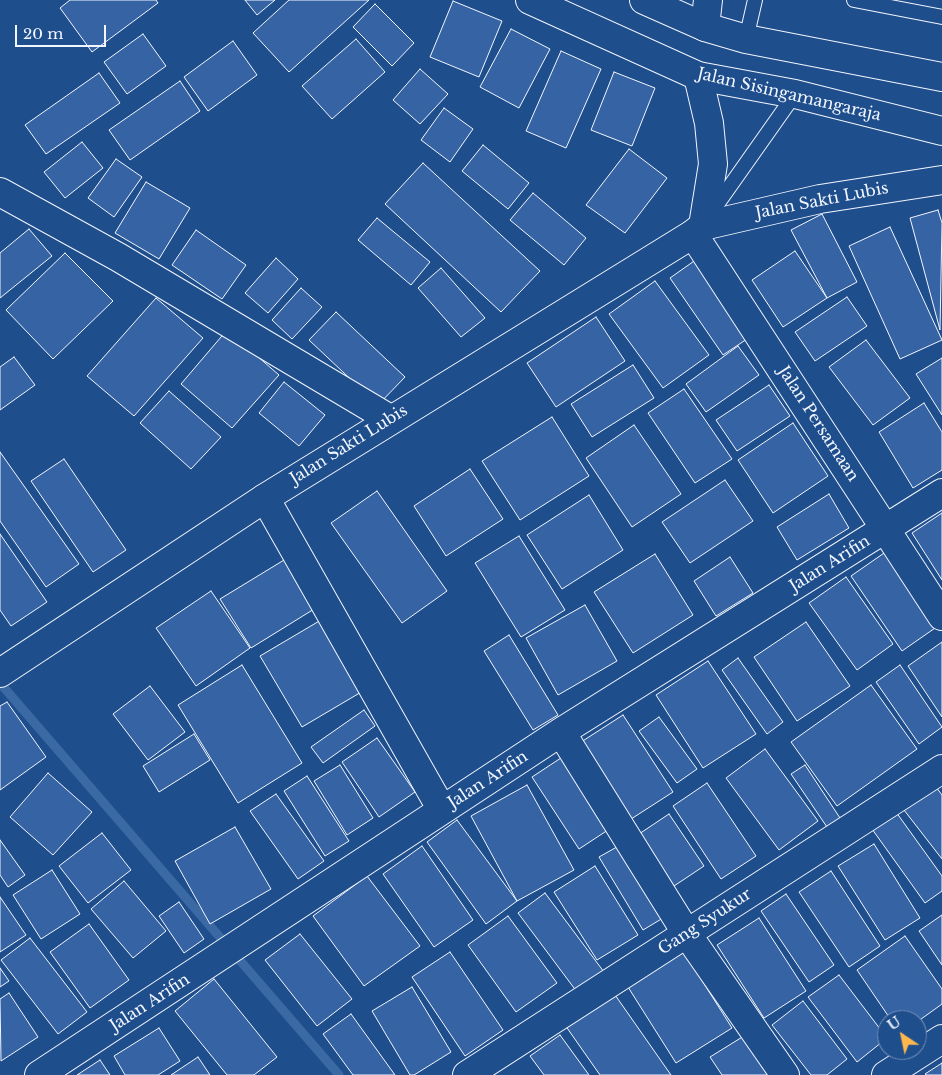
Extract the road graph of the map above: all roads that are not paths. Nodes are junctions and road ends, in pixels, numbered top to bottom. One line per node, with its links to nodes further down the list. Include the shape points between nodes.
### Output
1 (530, 0): 10 (street, Jalan Sisingamangaraja)
2 (644, 0): 7 (street)
3 (708, 0): 7 (street)
4 (755, 0): 8 (lane)
5 (854, 0): 6 (lane)
6 (942, 17)
7 (706, 27): 8 (street)
8 (746, 39): 9 (street)
9 (941, 74)
10 (698, 76): 11 (street, Jalan Sisingamangaraja); 15 (street, via 709,123 713,164)
11 (795, 94): 12 (street, Jalan Sisingamangaraja); 15 (lane)
12 (942, 131)
13 (942, 180): 15 (street, Jalan Sakti Lubis, via 820,199)
14 (0, 192): 16 (street, via 118,257)
15 (698, 230): 16 (street, Jalan Sakti Lubis); 19 (street, Jalan Persamaan)
16 (390, 419): 18 (street, Jalan Sakti Lubis)
17 (942, 493): 19 (street, Jalan Arifin)
18 (265, 498): 21 (street, Jalan Sakti Lubis); 24 (street)
19 (886, 529): 20 (street, Jalan Persamaan); 22 (street, Jalan Arifin)
20 (942, 616)
21 (8, 668)
22 (561, 732): 24 (street, Jalan Arifin); 25 (street)
23 (942, 769): 25 (street, Gang Syukur)
24 (442, 810): 27 (street, Jalan Arifin)
25 (687, 934): 28 (street, Gang Syukur); 29 (street)
26 (942, 1039): 30 (street)
27 (39, 1075)
28 (467, 1075)
29 (785, 1075)
30 (886, 1075)

